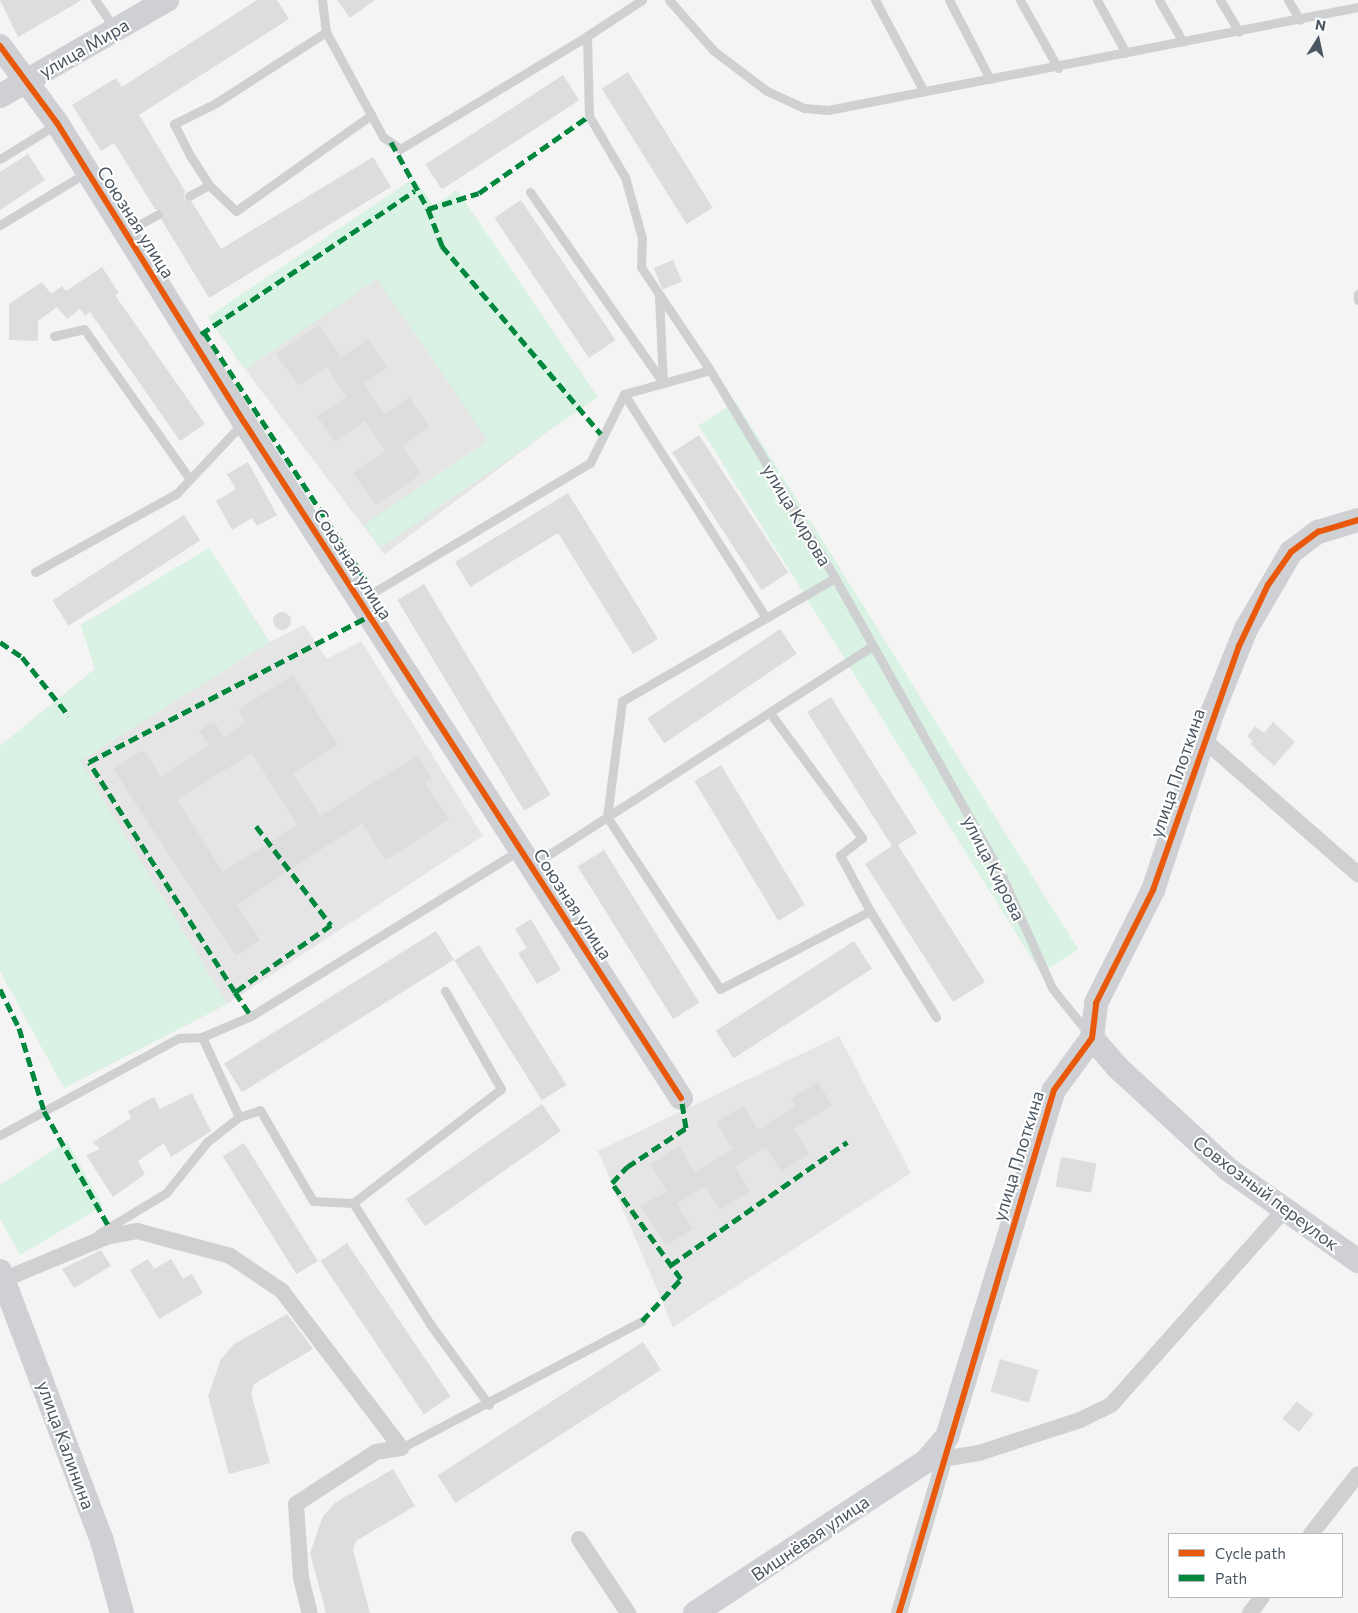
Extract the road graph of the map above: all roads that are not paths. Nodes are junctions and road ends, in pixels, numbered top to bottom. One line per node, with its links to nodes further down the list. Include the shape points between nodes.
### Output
1 (95, 0): 16 (lane)
2 (167, 0): 16 (street, улица Мира)
3 (322, 0): 17 (lane)
4 (642, 0): 19 (lane)
5 (669, 0): 26 (lane, via 714,51 767,91 804,108 857,108)
6 (875, 0): 26 (lane)
7 (949, 0): 24 (lane)
8 (1020, 0): 23 (lane)
9 (1097, 0): 22 (lane)
10 (1159, 0): 20 (lane)
11 (1220, 0): 18 (lane)
12 (1288, 0): 15 (lane)
13 (1355, 0): 14 (lane)
14 (1358, 6): 15 (lane)
15 (1300, 20): 18 (lane)
16 (116, 30): 25 (street, улица Мира)
17 (326, 32): 28 (lane); 32 (lane, via 216,103 174,124)
18 (1239, 32): 20 (lane)
19 (587, 36): 28 (lane, via 400,149 383,137); 38 (lane, улица Кирова, via 589,116 625,177 642,238 641,267)
20 (1183, 42): 22 (lane)
21 (0, 46): 25 (street, Союзная улица)
22 (1126, 53): 23 (lane)
23 (1058, 68): 24 (lane)
24 (990, 79): 26 (lane)
25 (26, 82): 27 (street, улица Мира); 29 (street, Союзная улица)
26 (923, 90)
27 (0, 96)
28 (371, 115): 32 (lane, via 236,211)
29 (57, 123): 30 (lane); 31 (street, Союзная улица)
30 (0, 159)
31 (88, 172): 36 (lane); 37 (street, Союзная улица)
32 (209, 185): 34 (lane)
33 (530, 192): 43 (lane)
34 (189, 196)
35 (158, 214): 37 (lane)
36 (0, 225)
37 (125, 232): 45 (street, Союзная улица)
38 (659, 294): 42 (lane, улица Кирова); 43 (lane)
39 (1358, 294): 40 (lane)
40 (1358, 300)
41 (54, 336): 46 (lane, via 84,328)
42 (710, 370): 43 (lane); 49 (lane, улица Кирова)
43 (663, 383): 44 (lane)
44 (624, 394): 50 (lane, via 590,463); 51 (lane)
45 (244, 422): 46 (lane); 50 (street, Союзная улица)
46 (189, 478): 48 (lane, via 176,494)
47 (1358, 520): 54 (street, улица Плоткина, via 1301,542 1282,564 1256,607)
48 (35, 572)
49 (835, 578): 51 (lane); 52 (lane, улица Кирова)
50 (359, 601): 56 (street, Союзная улица)
51 (766, 618): 55 (lane, via 622,700)
52 (872, 647): 53 (lane); 62 (lane, улица Кирова, via 1002,876 1052,988)
53 (770, 713): 55 (lane); 58 (lane, via 862,838 840,855)
54 (1203, 739): 57 (street); 62 (street, улица Плоткина, via 1153,890 1096,1003)
55 (607, 817): 56 (lane); 58 (lane, via 720,989)
56 (525, 858): 61 (lane, via 251,1016); 63 (street, Союзная улица)
57 (1358, 874)
58 (870, 911): 60 (lane)
59 (445, 991): 66 (lane, via 502,1089)
60 (936, 1017)
61 (202, 1037): 64 (lane); 65 (lane, via 179,1038)
62 (1092, 1038): 67 (street, Совхозный переулок, via 1192,1138); 73 (street, улица Плоткина, via 1054,1090)
63 (681, 1098)
64 (239, 1117): 66 (lane, via 260,1110 313,1201); 68 (lane, via 207,1142 166,1193)
65 (0, 1135)
66 (353, 1203): 72 (lane, via 430,1324)
67 (1285, 1209): 69 (street, Совхозный переулок); 75 (street, via 1111,1405 1080,1420 979,1453)
68 (58, 1259): 70 (street, улица Калинина); 74 (street, улица Калинина, via 106,1237 137,1230 230,1256 266,1276 337,1360)
69 (1358, 1261)
70 (1, 1277): 80 (street, улица Калинина, via 102,1541)
71 (642, 1321): 72 (lane)
72 (489, 1405): 74 (lane)
73 (957, 1417): 75 (street, Вишнёвая улица)
74 (401, 1448): 81 (street, via 369,1456 296,1504 301,1578)
75 (934, 1460): 83 (street, Вишнёвая улица); 84 (street)
76 (1358, 1474): 77 (street)
77 (1312, 1533)
78 (579, 1539): 82 (street)
79 (1261, 1598): 85 (street)
80 (122, 1613)
81 (310, 1613)
82 (628, 1613)
83 (694, 1613)
84 (899, 1613)
85 (1250, 1613)

